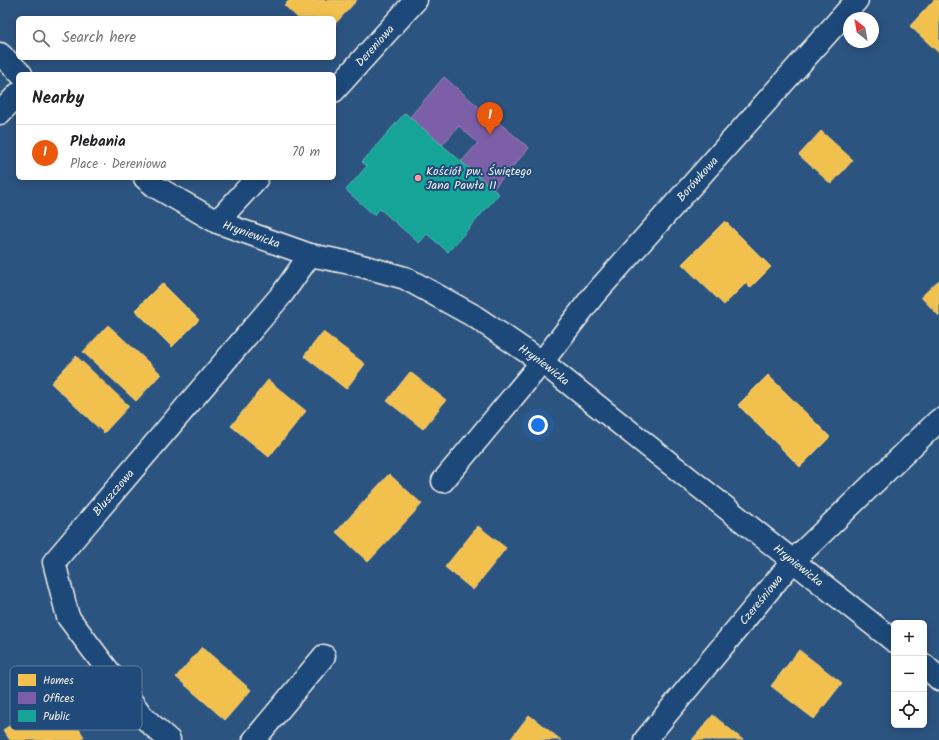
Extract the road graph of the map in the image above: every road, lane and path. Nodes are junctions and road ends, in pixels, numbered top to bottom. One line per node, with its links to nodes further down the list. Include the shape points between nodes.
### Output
1 (416, 0): 5 (street, Dereniowa)
2 (857, 0): 12 (street, Borówkowa, via 593,296)
3 (0, 54): 4 (street)
4 (19, 72)
5 (336, 90)
6 (16, 96): 7 (street)
7 (0, 113)
8 (147, 180): 10 (street, Hryniewicka)
9 (255, 180): 10 (street)
10 (217, 222): 11 (street, Hryniewicka)
11 (310, 255): 12 (street, Hryniewicka, via 405,278 474,316); 18 (street, Bluszczowa, via 283,292 54,562 68,617)
12 (542, 362): 14 (street, Borówkowa); 15 (street, Hryniewicka)
13 (939, 420): 15 (street, Czereśniowa)
14 (442, 481)
15 (793, 561): 16 (street, Hryniewicka); 24 (street, Czereśniowa)
16 (891, 639)
17 (324, 656): 23 (street)
18 (105, 666)
19 (927, 668): 20 (street)
20 (939, 679)
21 (142, 716): 22 (street, Bluszczowa)
22 (169, 740)
23 (254, 740)
24 (645, 740)

